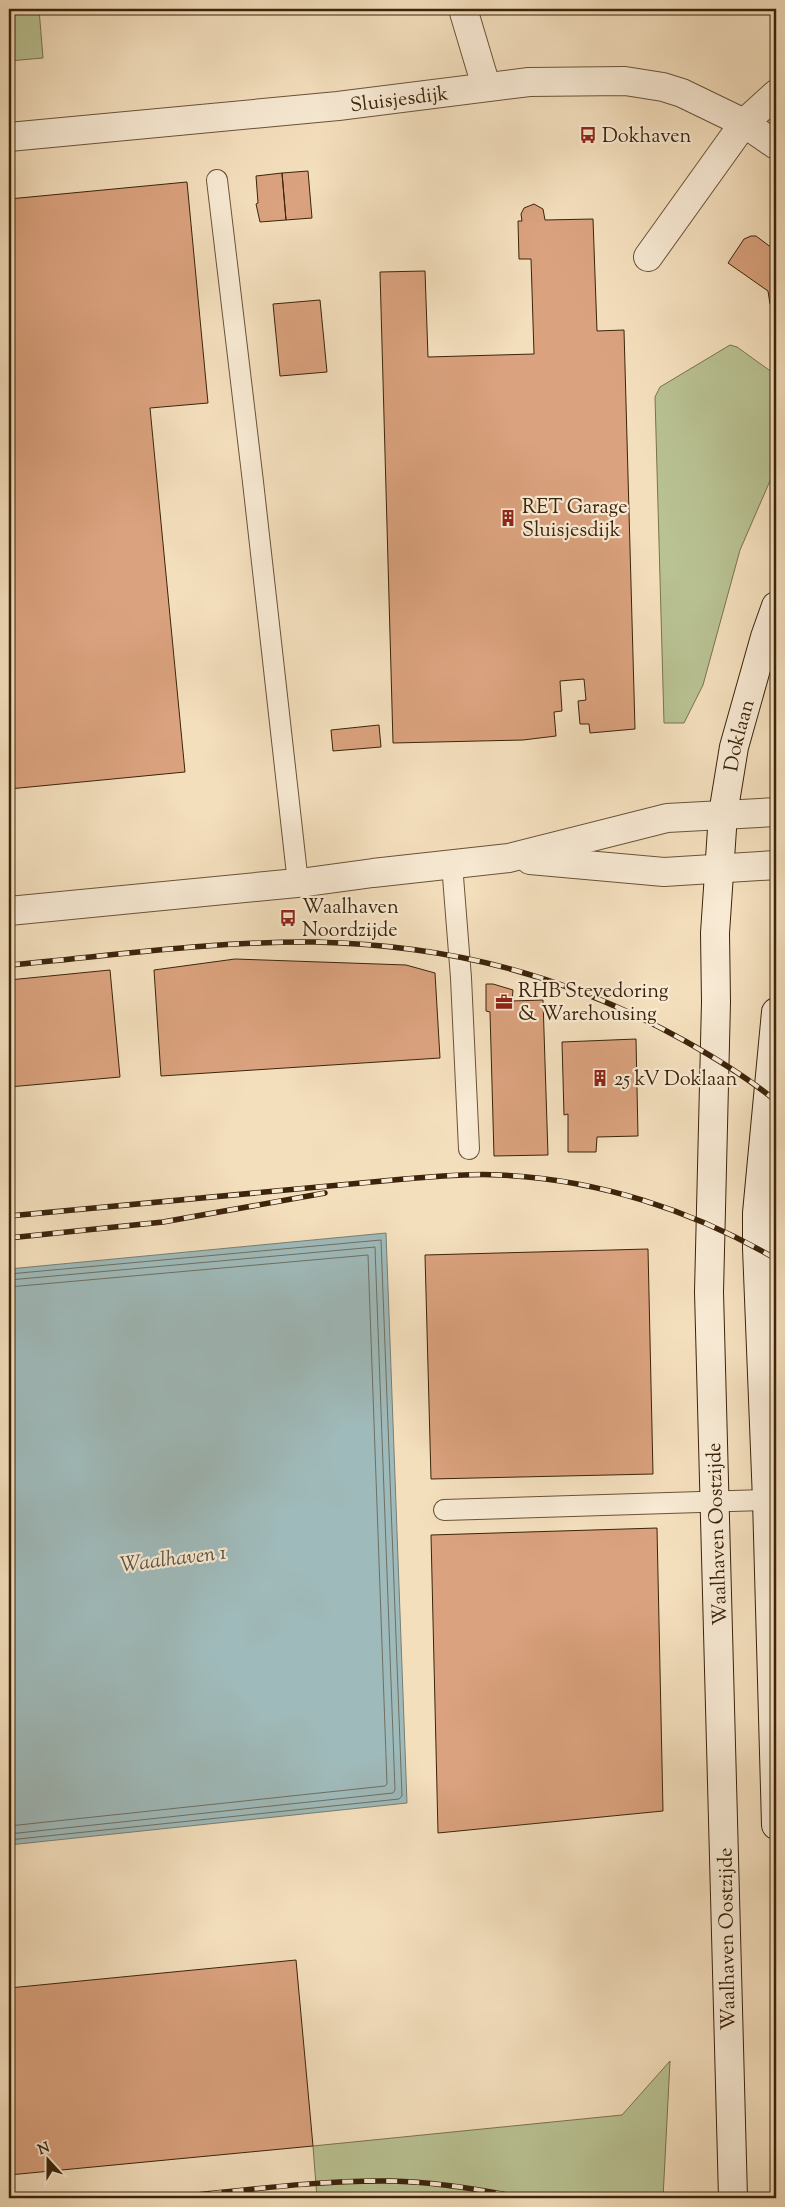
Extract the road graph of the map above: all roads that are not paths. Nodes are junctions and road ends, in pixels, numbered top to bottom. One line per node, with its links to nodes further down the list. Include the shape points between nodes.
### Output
1 (463, 9): 2 (main road)
2 (486, 86): 4 (main road, Sluisjesdijk, via 625,81 682,93); 5 (main road, Sluisjesdijk, via 338,106)
3 (776, 94): 4 (main road)
4 (744, 123): 6 (main road, Sluisjesdijk); 8 (main road)
5 (9, 137)
6 (776, 146)
7 (217, 180): 16 (lane)
8 (648, 257)
9 (776, 606): 11 (main road, Doklaan, via 734,746)
10 (776, 812): 11 (main road)
11 (723, 814): 12 (main road, via 666,818); 15 (main road, Doklaan)
12 (509, 858): 13 (main road); 15 (main road, via 664,872)
13 (452, 864): 16 (main road); 19 (lane, via 462,978)
14 (776, 865): 15 (main road)
15 (719, 869): 21 (main road, Waalhaven Oostzijde, via 709,1240)
16 (298, 883): 17 (main road)
17 (9, 911)
18 (776, 1012): 20 (main road, via 756,1248)
19 (469, 1149)
20 (768, 1500): 21 (lane); 23 (main road)
21 (715, 1502): 22 (lane); 24 (main road, Waalhaven Oostzijde)
22 (444, 1510)
23 (776, 1825)
24 (733, 2198)

